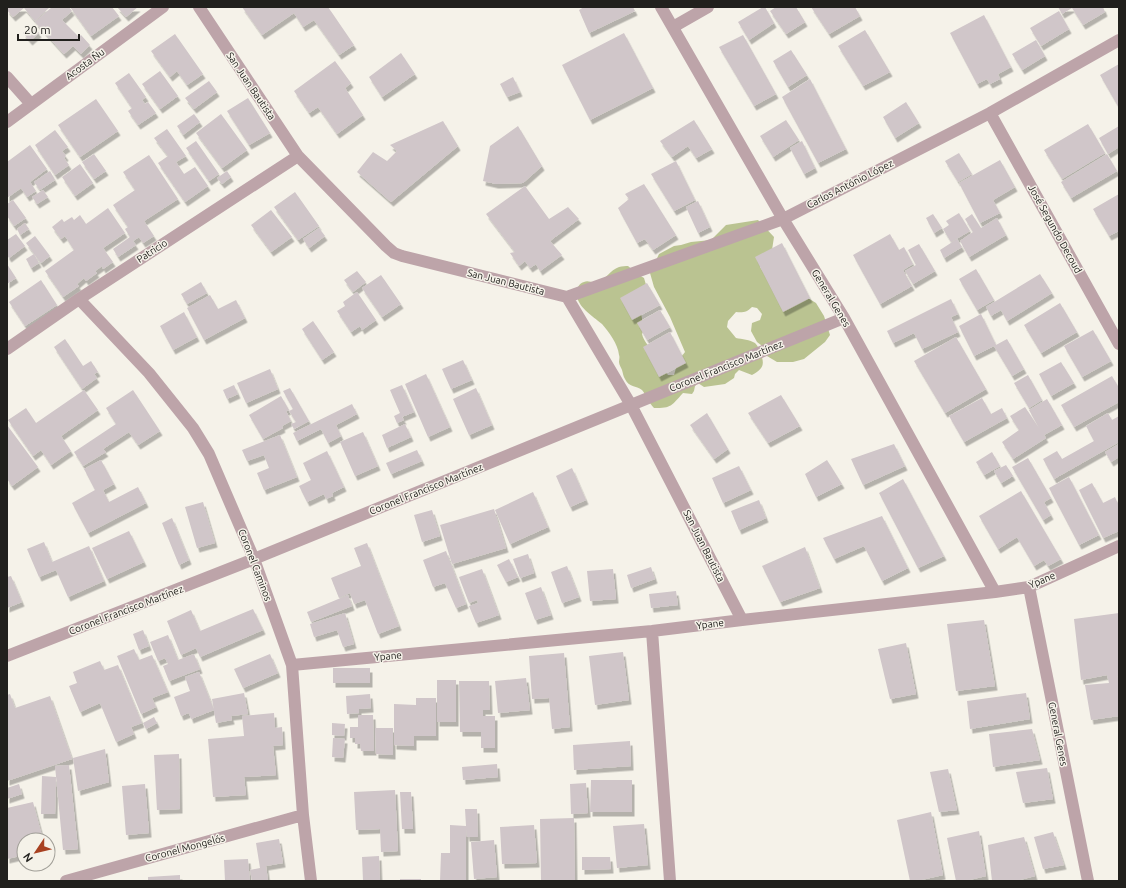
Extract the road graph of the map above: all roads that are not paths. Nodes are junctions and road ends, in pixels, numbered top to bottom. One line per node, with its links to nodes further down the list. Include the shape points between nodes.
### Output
1 (163, 7): 8 (street, Acosta Ñu)
2 (199, 7): 11 (street, San Juan Bautista)
3 (661, 7): 5 (street, General Genes)
4 (708, 7): 5 (street)
5 (673, 27): 12 (street, General Genes)
6 (1119, 40): 9 (street, Carlos António López)
7 (7, 77): 8 (street)
8 (31, 104): 10 (street, Acosta Ñu)
9 (990, 113): 12 (street, Carlos António López); 16 (street, José Segundo Decoud)
10 (7, 122)
11 (298, 156): 13 (street, San Juan Bautista, via 394,253); 14 (street, Patricio)
12 (783, 219): 13 (street, Carlos António López); 15 (street, General Genes)
13 (567, 297): 18 (street, San Juan Bautista)
14 (79, 299): 17 (street, Patricio); 20 (street, Coronel Caminos, via 149,373 193,428 209,454)
15 (844, 318): 18 (street, Coronel Francisco Martínez); 22 (street, General Genes)
16 (1119, 344)
17 (7, 349)
18 (631, 405): 20 (street, Coronel Francisco Martínez); 23 (street, San Juan Bautista)
19 (1119, 546): 21 (street, Ypane)
20 (254, 559): 25 (street, Coronel Francisco Martínez); 26 (street, Coronel Caminos)
21 (1029, 587): 22 (street, Ypane); 31 (street, General Genes)
22 (995, 592): 23 (street, Ypane)
23 (742, 620): 24 (street, Ypane)
24 (652, 631): 26 (street, Ypane); 30 (street)
25 (7, 656)
26 (292, 665): 27 (street, Coronel Caminos)
27 (303, 815): 28 (street, Coronel Mongelós); 29 (street, Coronel Caminos)
28 (66, 881)
29 (311, 881)
30 (670, 881)
31 (1088, 881)

